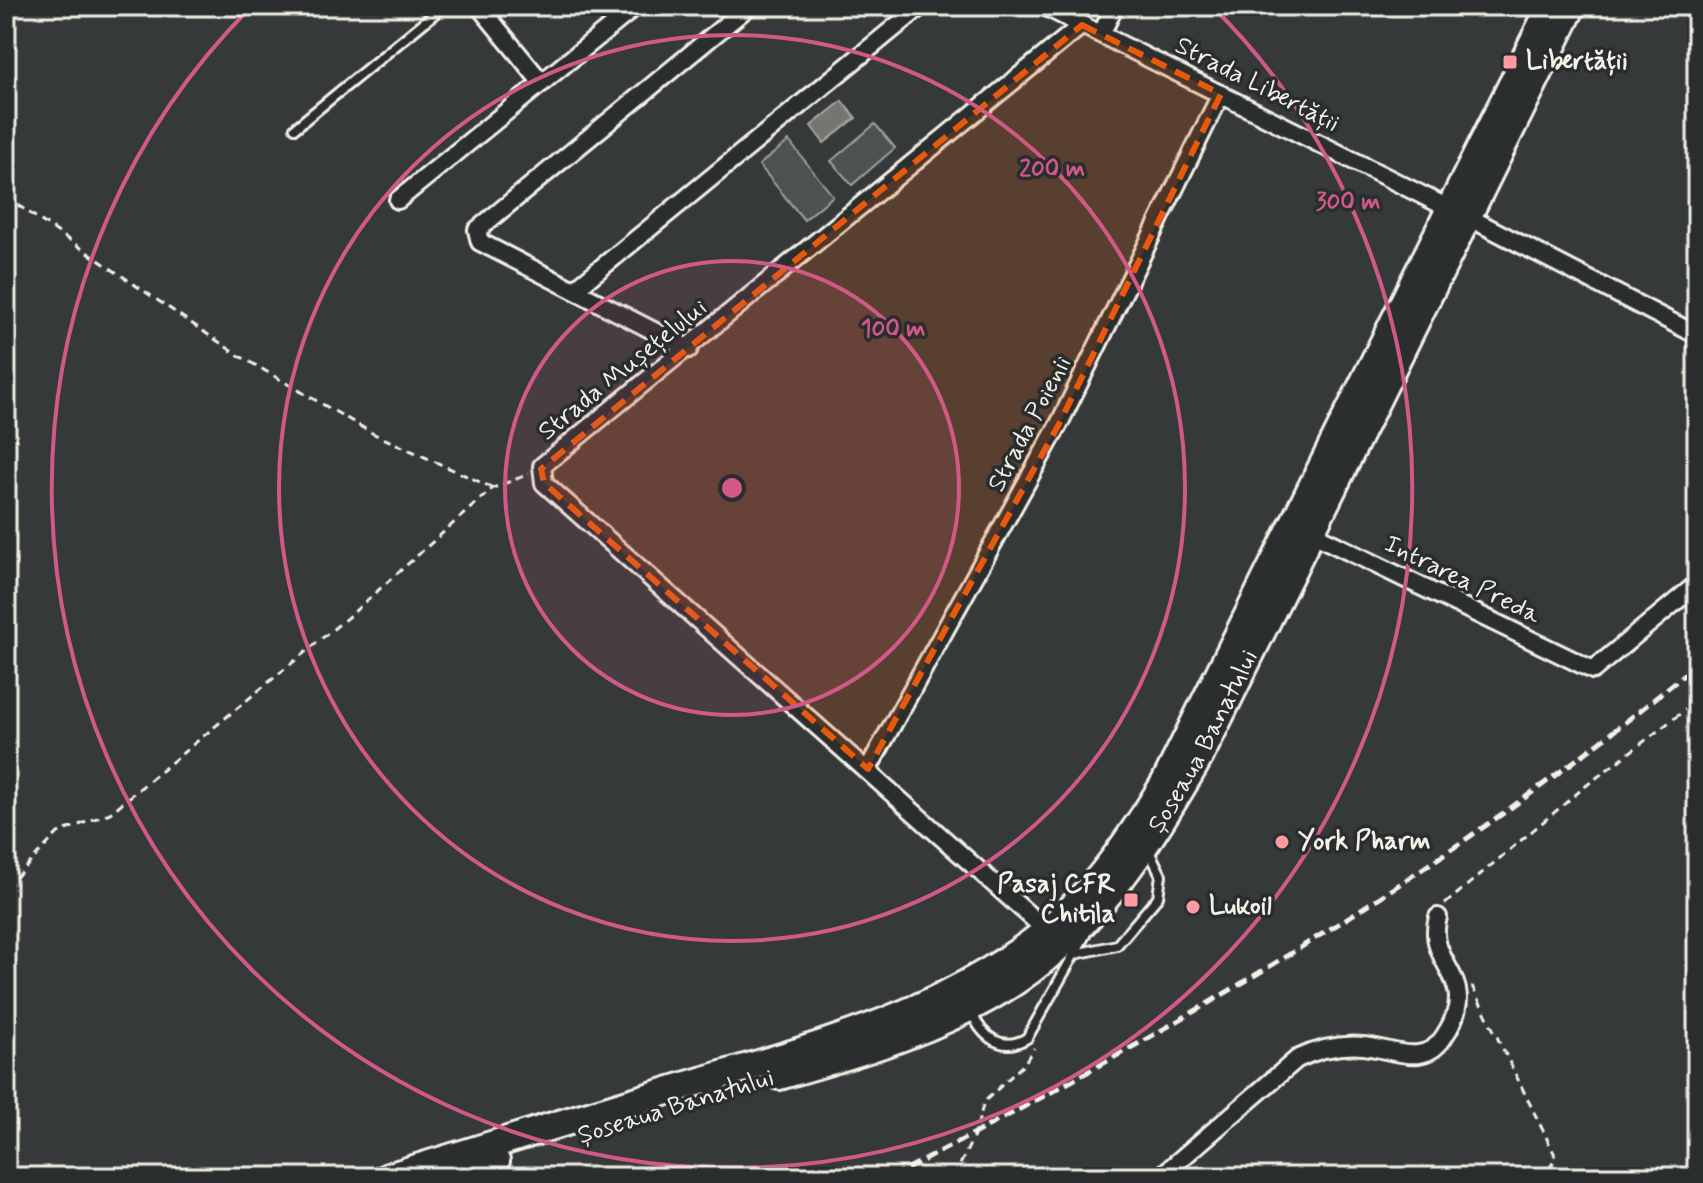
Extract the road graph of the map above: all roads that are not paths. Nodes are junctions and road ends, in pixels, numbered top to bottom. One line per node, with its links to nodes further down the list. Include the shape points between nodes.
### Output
1 (444, 6): 14 (lane)
2 (479, 6): 12 (street)
3 (636, 6): 12 (street)
4 (749, 6): 17 (street, via 478,226 480,242)
5 (921, 6): 17 (street)
6 (1044, 6): 10 (street, Strada Libertății)
7 (1115, 6): 11 (street)
8 (1551, 6): 16 (main road, Șoseaua Banatului)
9 (1572, 6): 16 (main road, Șoseaua Banatului)
10 (1082, 25): 11 (street, Strada Libertății); 19 (street, Strada Mușețelului)
11 (1101, 34): 13 (street, Strada Libertății)
12 (542, 83): 15 (street)
13 (1221, 94): 16 (street, Strada Libertății); 22 (street, Strada Poienii, via 1059,424)
14 (295, 128)
15 (398, 200)
16 (1458, 212): 18 (street, Strada Libertății); 20 (main road, Șoseaua Banatului); 26 (main road, Șoseaua Banatului, via 1165,782 1106,867)
17 (574, 290): 19 (street)
18 (1697, 335)
19 (689, 349): 22 (street, Strada Mușețelului, via 542,466 544,483)
20 (1311, 533): 21 (street, Intrarea Preda, via 1593,670); 23 (main road, Șoseaua Banatului, via 1201,754)
21 (1697, 584)
22 (868, 769): 26 (street, Strada Mușețelului)
23 (1145, 845): 24 (main road, Șoseaua Banatului); 27 (lane, via 1161,875 1158,897 1117,945)
24 (1098, 905): 27 (lane); 28 (main road, Șoseaua Banatului)
25 (1438, 917): 33 (street, via 1436,943 1459,995 1458,1009 1438,1046 1418,1055 1364,1046 1319,1048 1297,1059)
26 (1047, 931): 29 (lane); 30 (main road, Șoseaua Banatului, via 997,966 889,1020)
27 (1076, 954): 28 (lane); 29 (lane, via 1034,1029 1019,1043 999,1043 978,1025)
28 (1046, 958): 29 (main road, Șoseaua Banatului, via 1013,983)
29 (977, 994): 30 (main road, Șoseaua Banatului, via 862,1050)
30 (529, 1142): 31 (main road); 32 (main road)
31 (388, 1177)
32 (450, 1177)
33 (1160, 1177)

